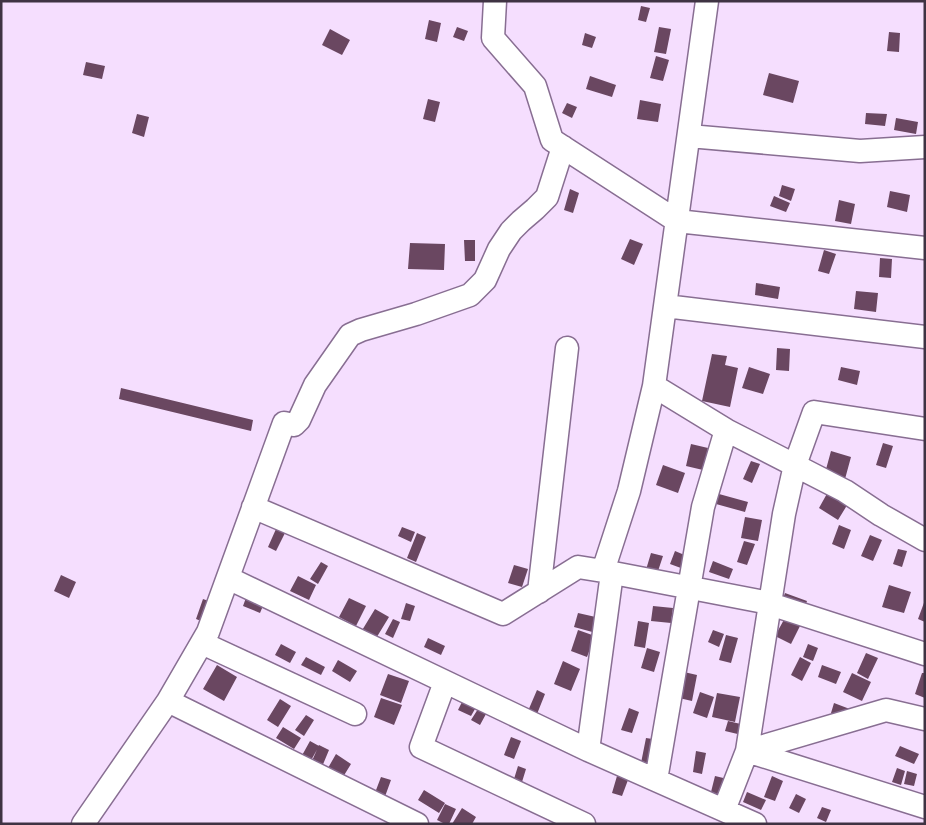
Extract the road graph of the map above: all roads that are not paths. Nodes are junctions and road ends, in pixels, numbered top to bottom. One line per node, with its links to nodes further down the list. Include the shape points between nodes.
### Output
1 (495, 1): 4 (street, via 493,38 535,86 552,140)
2 (707, 1): 3 (street)
3 (689, 136): 5 (street, via 860,151); 6 (street)
4 (563, 147): 6 (street); 15 (street, via 547,196 511,231 485,280 470,295 350,336 315,385 299,420 294,425 284,423)
5 (925, 147)
6 (677, 221): 7 (street); 8 (street)
7 (925, 248)
8 (665, 306): 9 (street); 11 (street)
9 (925, 337)
10 (567, 348): 20 (street)
11 (654, 386): 13 (street); 17 (street)
12 (925, 429): 14 (street, via 814,412)
13 (726, 430): 14 (street); 19 (street, via 703,507)
14 (795, 465): 16 (street); 21 (street)
15 (253, 508): 18 (street); 20 (street, via 504,614)
16 (925, 540)
17 (608, 572): 19 (street); 20 (street, via 578,567); 28 (street)
18 (228, 578): 22 (street); 24 (street)
19 (689, 588): 21 (street); 30 (street)
20 (539, 592)
21 (770, 604): 23 (street); 29 (street)
22 (202, 643): 25 (street); 26 (street)
23 (925, 654)
24 (445, 682): 28 (street); 35 (street, via 421,747)
25 (168, 701): 33 (street); 34 (street)
26 (355, 714)
27 (925, 719): 29 (street, via 886,710)
28 (588, 750): 30 (street)
29 (747, 751): 31 (street); 32 (street)
30 (656, 780): 32 (street)
31 (925, 807)
32 (724, 810): 36 (street)
33 (83, 824)
34 (417, 824)
35 (584, 824)
36 (755, 824)

